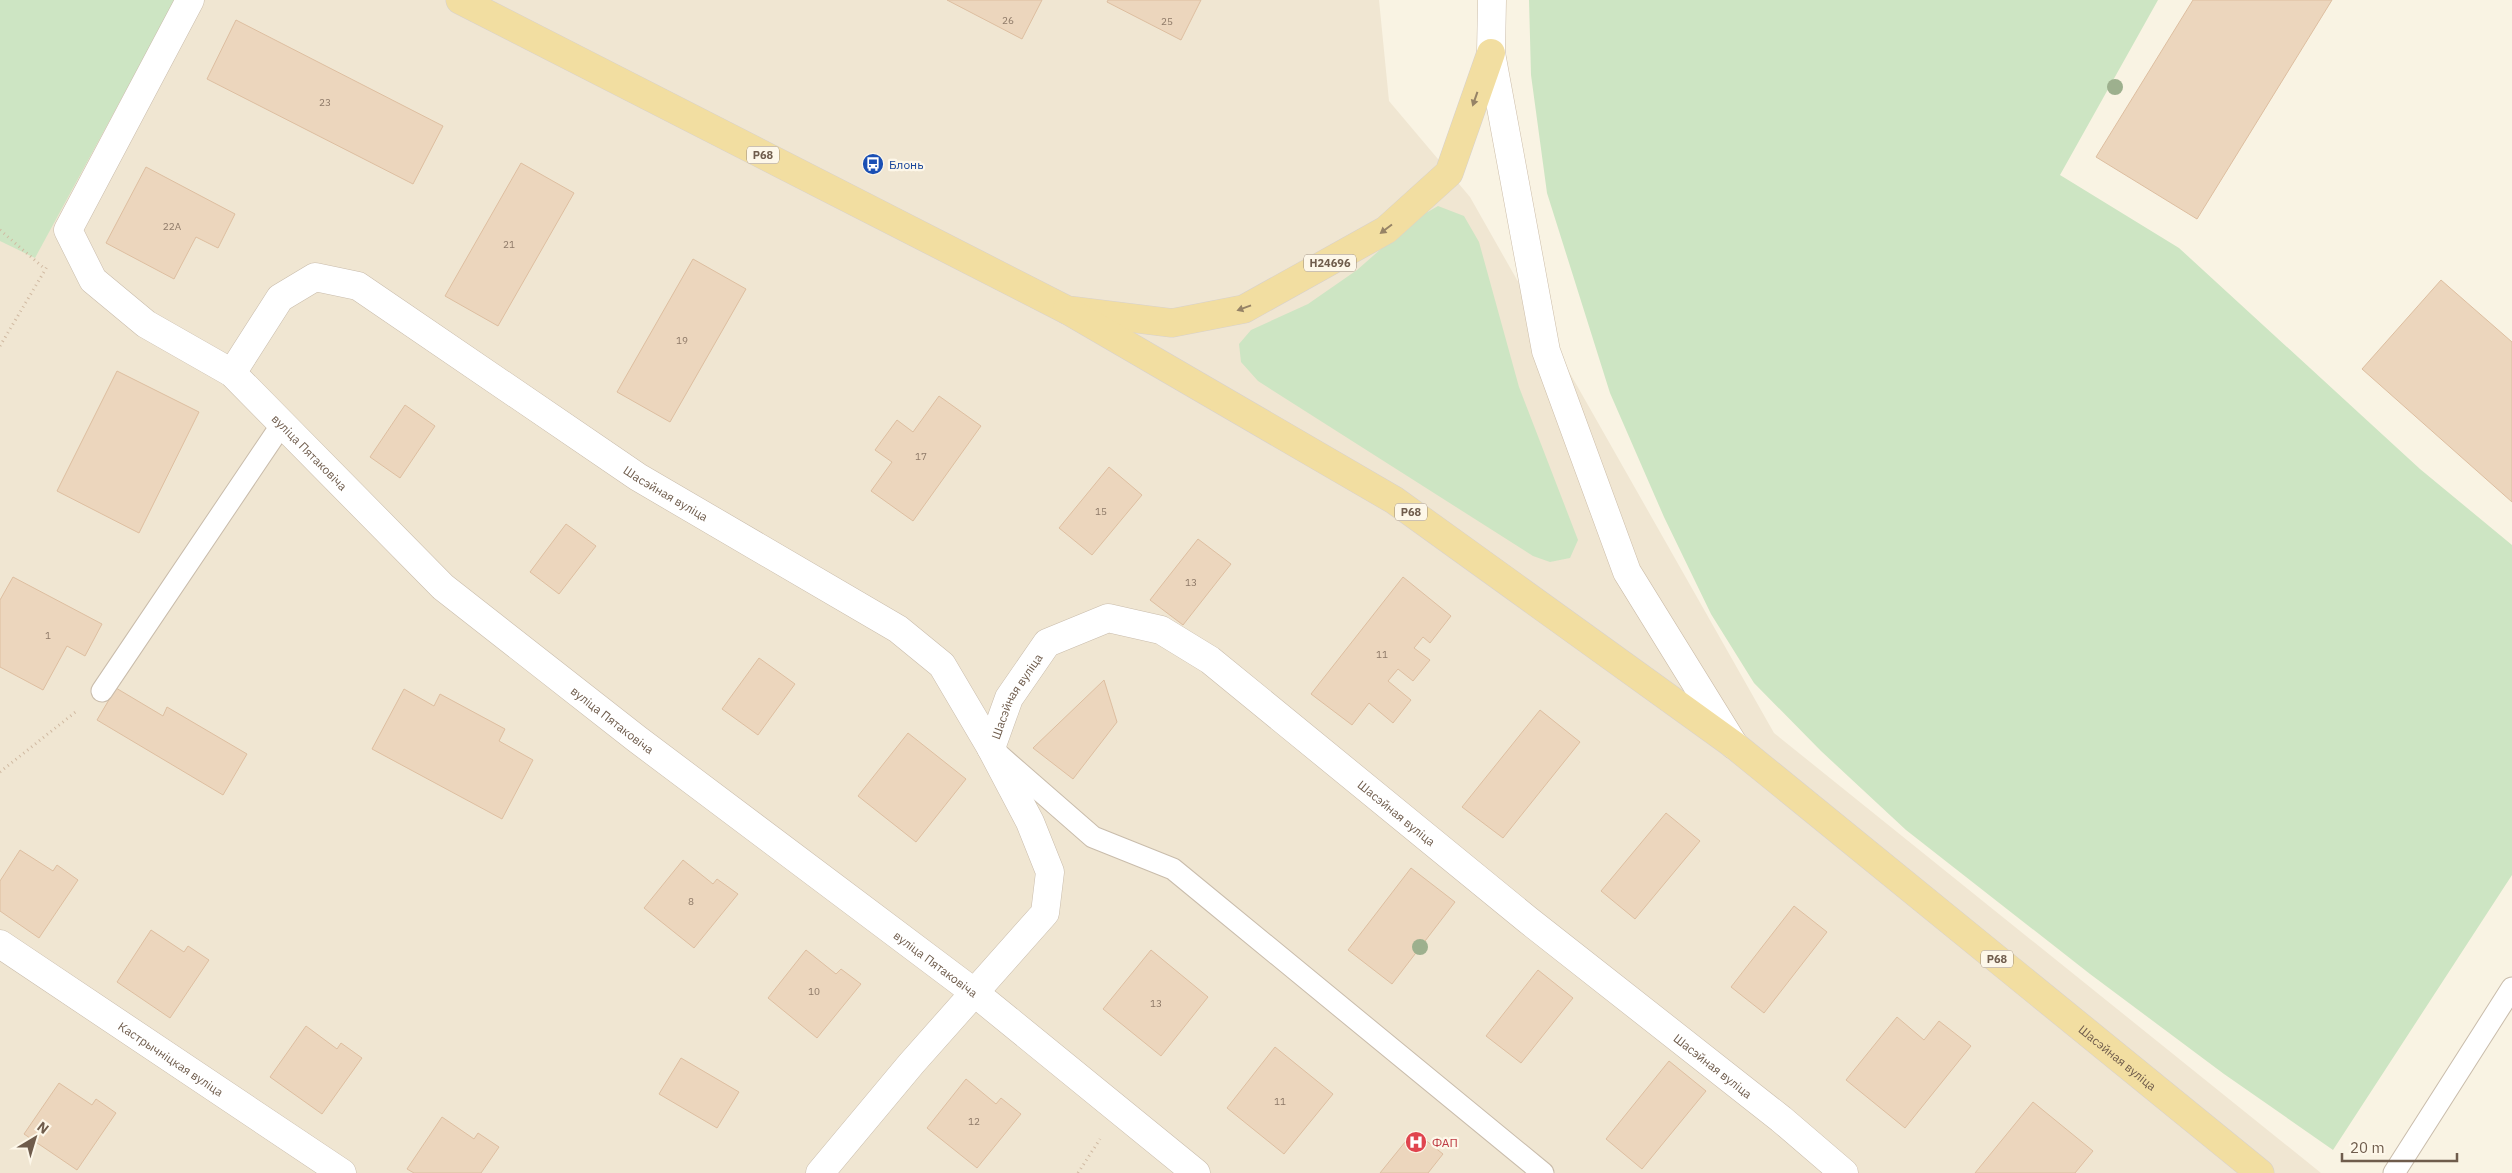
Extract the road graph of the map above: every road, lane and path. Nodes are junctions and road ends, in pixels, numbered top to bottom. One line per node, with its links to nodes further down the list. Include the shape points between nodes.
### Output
1 (190, 0): 6 (street)
2 (460, 0): 8 (main road, Р68)
3 (1492, 0): 4 (street, Н24696)
4 (1491, 53): 8 (main road, Н24696, one-way to 8, via 1448,173 1386,230 1244,309 1172,323); 13 (street, Н24696, via 1546,351 1627,572)
5 (0, 230): 7 (path)
6 (68, 230): 7 (path); 10 (street, вуліца Пятаковіча, via 93,280 146,324)
7 (45, 269): 9 (path)
8 (1067, 310): 13 (main road, Шасэйная вуліца / Р68, via 1394,500)
9 (0, 346)
10 (232, 373): 11 (street, вуліца Пятаковіча); 14 (street, Шасэйная вуліца, via 280,298 315,276 358,286 638,477 898,629 942,664)
11 (282, 424): 12 (lane); 18 (street, вуліца Пятаковіча, via 443,587 637,739)
12 (102, 691): 15 (path)
13 (1734, 745): 26 (main road, Шасэйная вуліца / Р68)
14 (991, 748): 18 (street, via 1030,822 1050,872 1045,913); 24 (lane, via 1093,837 1172,869); 25 (street, Шасэйная вуліца, via 1009,698 1047,643 1108,618 1161,630 1210,660)
15 (0, 772)
16 (0, 944): 20 (street, Кастрычніцкая вуліца)
17 (2512, 988): 27 (lane)
18 (975, 994): 19 (street, вуліца Пятаковіча); 21 (street, via 911,1064)
19 (1118, 1112): 22 (path); 23 (street, вуліца Пятаковіча)
20 (342, 1173)
21 (820, 1173)
22 (1078, 1173)
23 (1196, 1173)
24 (1543, 1173)
25 (1844, 1173)
26 (2260, 1173)
27 (2394, 1173)

